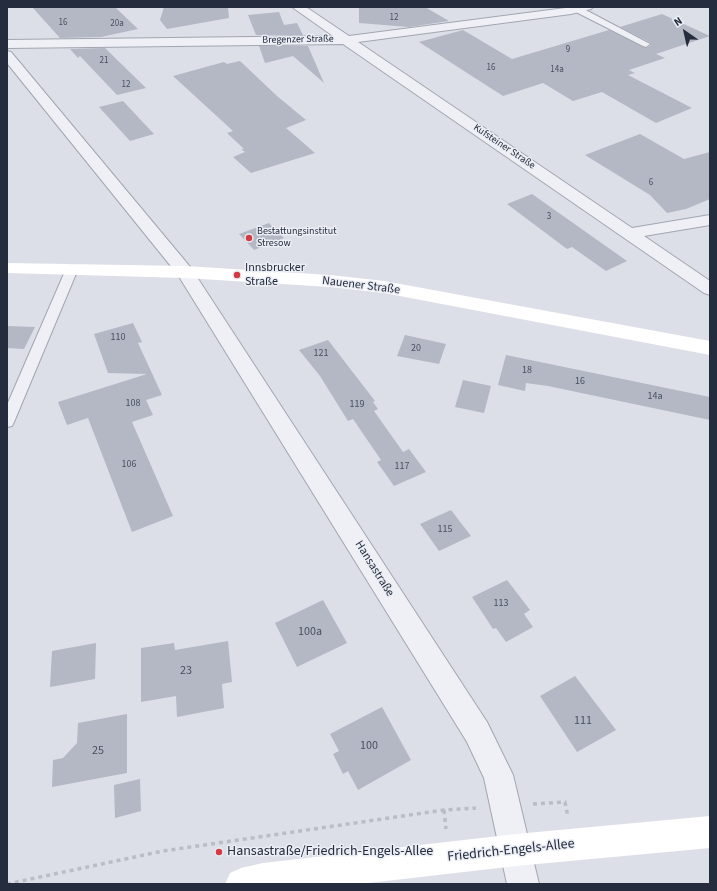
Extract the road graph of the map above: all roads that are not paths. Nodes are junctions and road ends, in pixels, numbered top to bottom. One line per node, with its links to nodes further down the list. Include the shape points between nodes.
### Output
1 (298, 7): 3 (street, Kufsteiner Straße)
2 (582, 8): 3 (street, Bregenzer Straße); 5 (lane)
3 (346, 40): 4 (street, Bregenzer Straße); 8 (street, Kufsteiner Straße)
4 (7, 44)
5 (646, 44)
6 (7, 55): 11 (street)
7 (710, 220): 8 (street)
8 (631, 233): 12 (street, Kufsteiner Straße)
9 (7, 268): 10 (main road, Nauener Straße)
10 (72, 269): 11 (main road, Nauener Straße); 14 (lane)
11 (185, 272): 13 (main road, Nauener Straße, via 384,287); 16 (street, Hansastraße, via 477,732 498,774)
12 (710, 289)
13 (710, 348)
14 (7, 422)
15 (710, 832): 16 (main road, Friedrich-Engels-Allee)
16 (516, 850): 17 (main road, Friedrich-Engels-Allee, via 263,879); 18 (street, Hansastraße)
17 (241, 884)
18 (523, 884)

